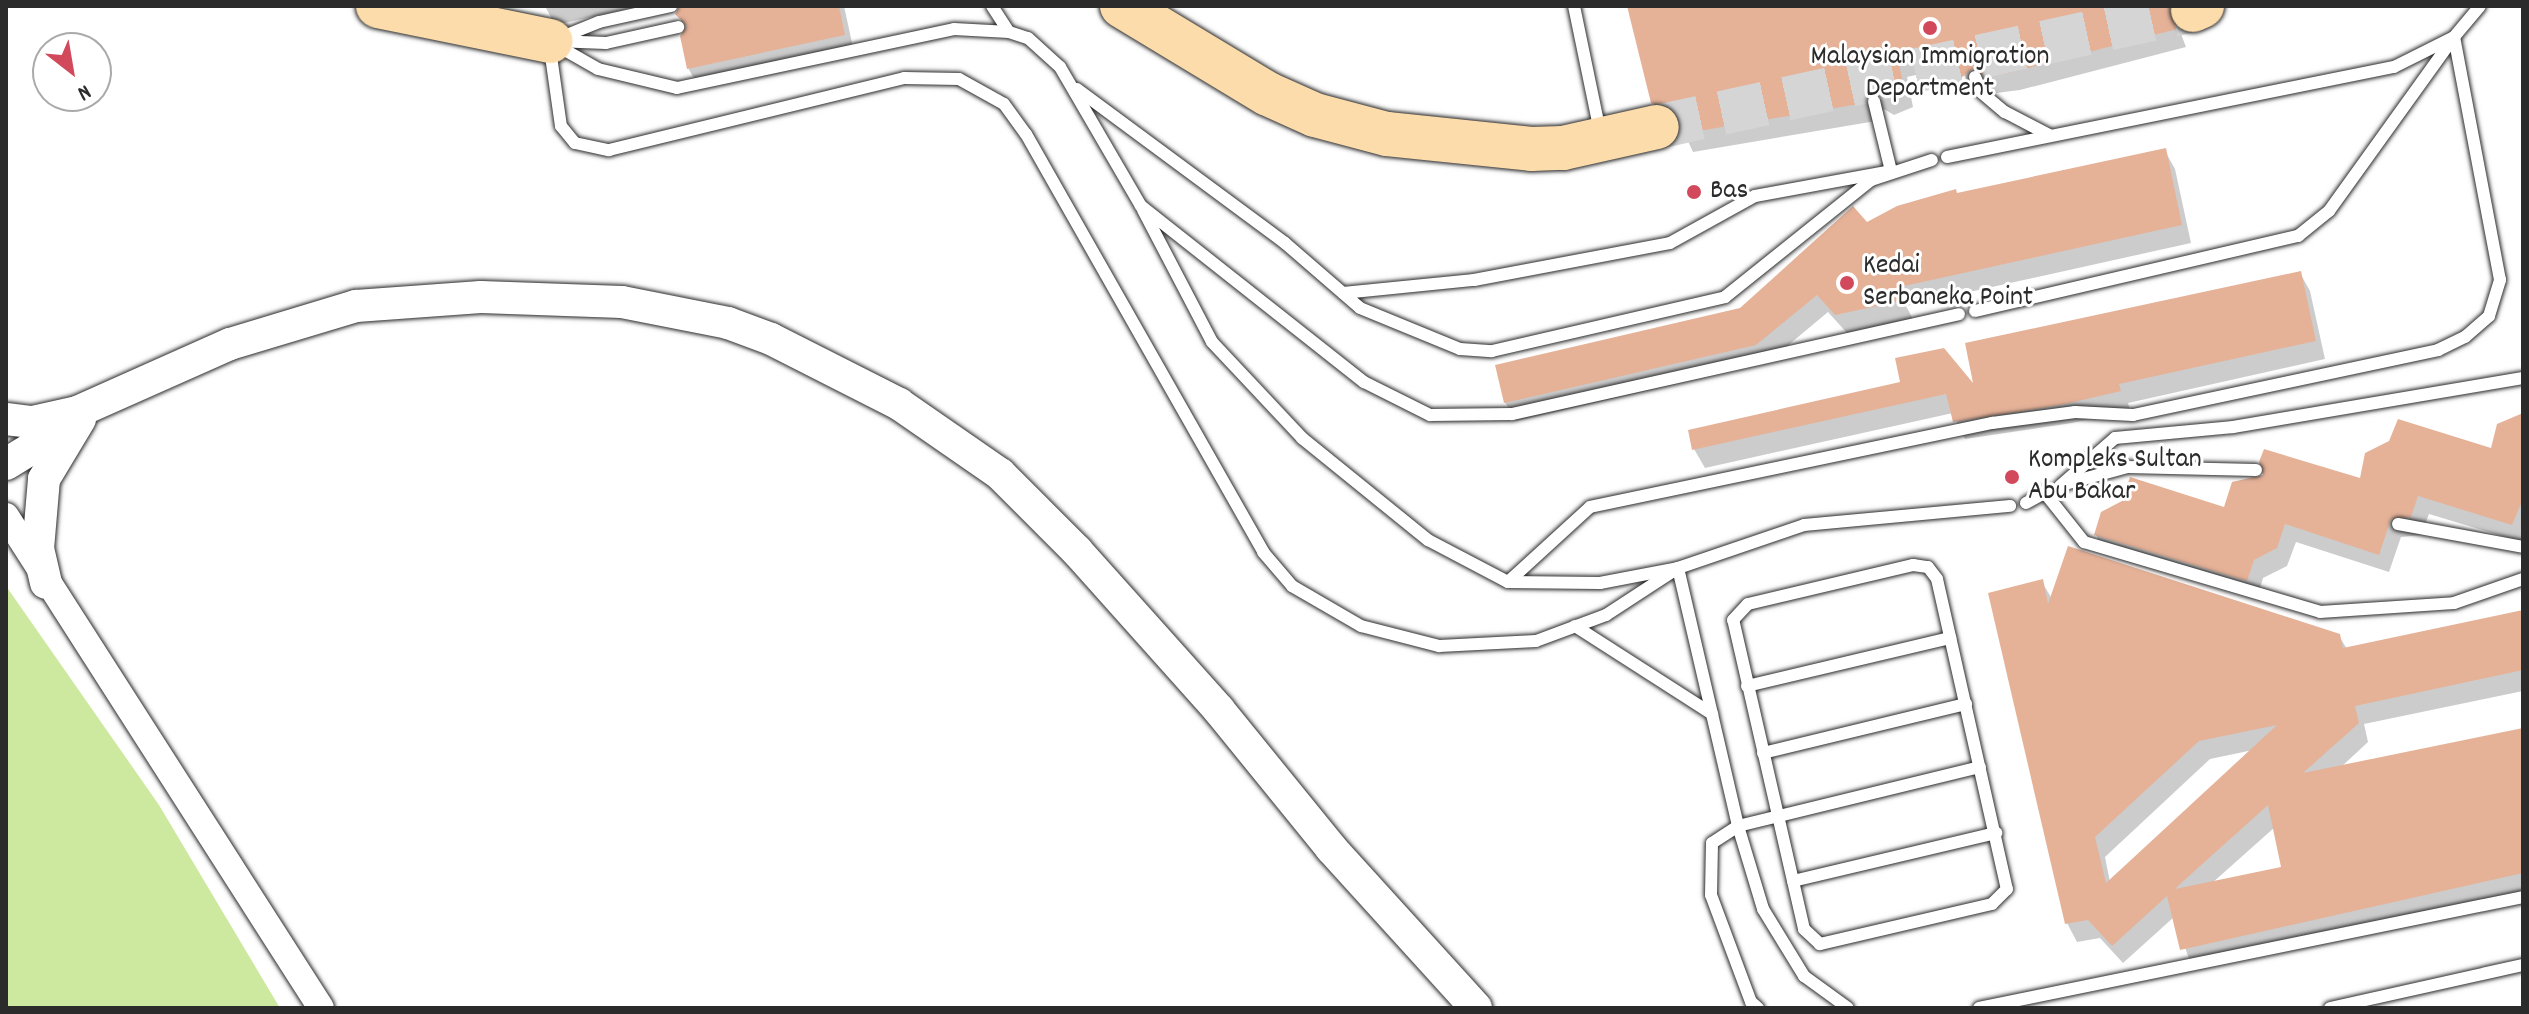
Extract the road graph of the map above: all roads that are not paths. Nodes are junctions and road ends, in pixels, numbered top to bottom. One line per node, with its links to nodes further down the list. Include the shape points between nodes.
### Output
1 (378, 6): 10 (highway)
2 (671, 6): 10 (lane, via 599,22)
3 (992, 6): 8 (lane)
4 (1122, 6): 16 (highway, via 1229,75 1350,126 1502,149 1563,148)
5 (1574, 6): 16 (lane)
6 (2480, 6): 9 (lane)
7 (678, 27): 10 (lane, via 606,43)
8 (1009, 32): 10 (lane, via 954,29 677,88 598,69); 12 (lane, via 1037,47)
9 (2454, 37): 15 (lane, via 2394,67); 22 (lane, via 2329,211 2298,236); 39 (lane, via 2500,280 2489,316 2465,337 2438,350 2133,415 2075,412 1992,423 1590,507)
10 (550, 41): 41 (lane, via 561,126 575,143 609,150 904,78 959,79 1004,104 1026,134 1263,552 1292,586 1361,626 1439,646 1536,641)
11 (1975, 77): 15 (lane, via 1982,93 2005,112)
12 (1071, 84): 20 (lane); 21 (lane, via 1285,243)
13 (1874, 101): 19 (lane)
14 (1657, 127): 16 (highway)
15 (2049, 135): 17 (lane)
16 (1602, 139)
17 (1947, 157)
18 (1932, 160): 19 (lane)
19 (1891, 171): 21 (lane, via 1755,196 1670,243 1474,280); 21 (lane, via 1871,180 1725,297 1492,351 1460,349 1360,308)
20 (1141, 206): 23 (lane, via 1364,382 1430,415 1512,414); 39 (lane, via 1212,342 1302,438 1428,540)
21 (1343, 293)
22 (1975, 311)
23 (1959, 314)
24 (2523, 378): 30 (lane, via 2233,427 2115,438)
25 (125, 393): 26 (street, via 47,419); 27 (street); 55 (street, via 230,344 356,306 481,297 666,308 728,323 833,367 899,404 1000,474 1219,710 1331,848)
26 (6, 419)
27 (80, 419): 28 (street); 40 (street, via 44,479 38,537)
28 (6, 464)
29 (2256, 470): 30 (lane, via 2127,467)
30 (2060, 486): 31 (lane)
31 (2045, 493): 32 (lane); 38 (lane, via 2084,542 2320,612 2454,603)
32 (2026, 503)
33 (2010, 506): 37 (lane, via 1804,525)
34 (6, 516): 40 (street)
35 (2398, 524): 36 (lane)
36 (2523, 547)
37 (1678, 568): 39 (lane, via 1600,583); 41 (lane, via 1606,615); 45 (lane)
38 (2523, 579)
39 (1508, 582)
40 (46, 583): 54 (street)
41 (1575, 626): 45 (lane)
42 (1950, 638): 43 (lane); 43 (lane, via 1937,579 1928,567 1913,565 1741,607 1733,628); 44 (lane)
43 (1747, 686): 46 (lane)
44 (1966, 704): 46 (lane); 47 (lane)
45 (1712, 714): 49 (lane)
46 (1763, 753): 48 (lane)
47 (1980, 767): 48 (lane); 50 (lane)
48 (1777, 815): 49 (lane); 51 (lane)
49 (1738, 826): 56 (lane, via 1712,843 1711,895 1751,1002); 57 (lane, via 1763,909 1804,976)
50 (1996, 833): 51 (lane); 51 (lane, via 2007,881 1999,901 1842,940 1820,944 1807,936)
51 (1793, 881)
52 (2523, 897): 58 (lane)
53 (2523, 965): 59 (lane)
54 (321, 1008)
55 (1476, 1008)
56 (1758, 1008)
57 (1848, 1008)
58 (1979, 1008)
59 (2330, 1008)

